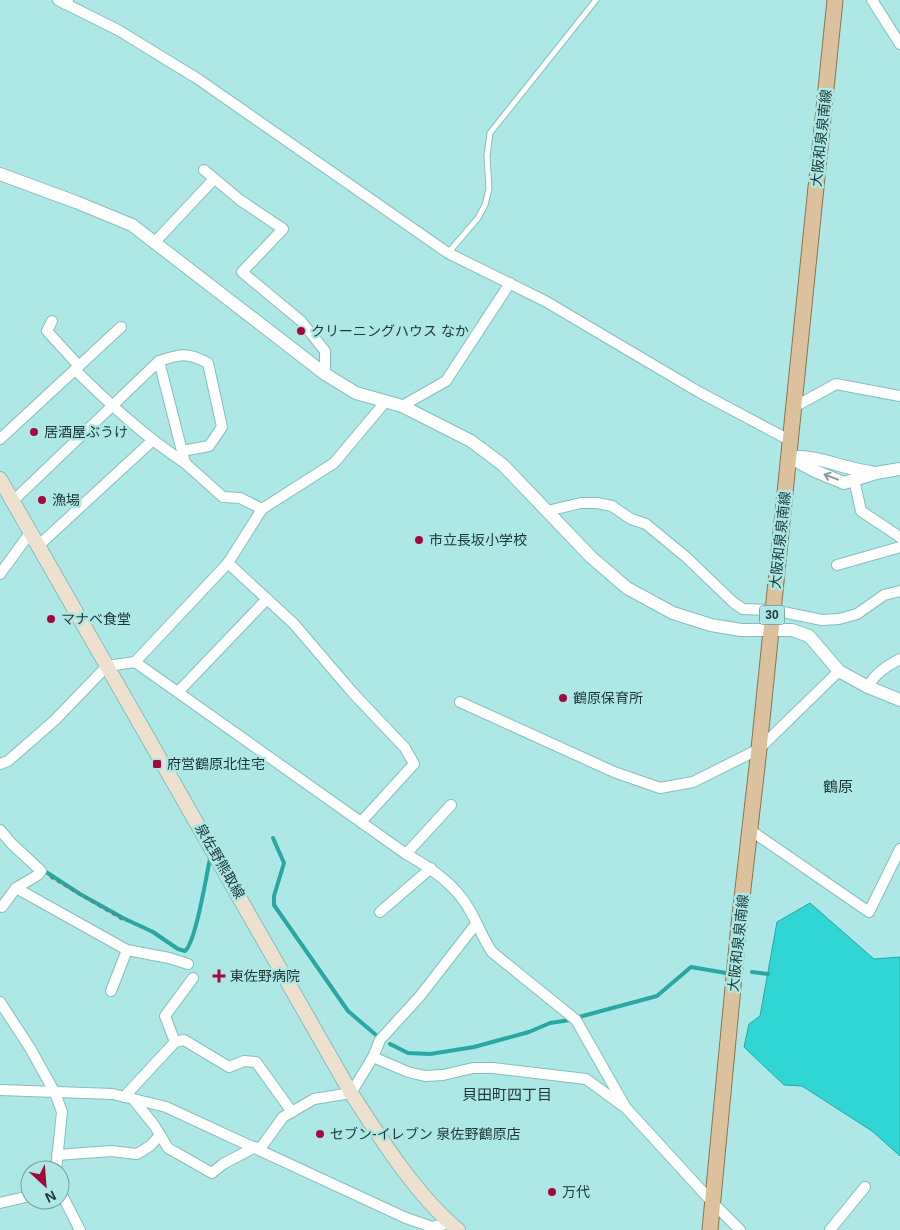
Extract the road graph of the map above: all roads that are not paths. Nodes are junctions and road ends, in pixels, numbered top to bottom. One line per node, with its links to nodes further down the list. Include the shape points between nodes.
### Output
1 (596, 0): 10 (lane, via 490,134 485,205)
2 (835, 0): 21 (main road, 大阪和泉泉南線 / 30)
3 (872, 0): 5 (street)
4 (63, 1): 10 (street, via 198,79)
5 (900, 44)
6 (204, 170): 8 (street)
7 (0, 174): 9 (street, via 132,226)
8 (214, 179): 9 (street); 16 (street, via 283,229 242,272 301,321 325,351)
9 (154, 243): 16 (street)
10 (448, 253): 11 (street)
11 (510, 283): 20 (street, via 446,381); 24 (street)
12 (52, 321): 15 (street, via 47,331)
13 (121, 327): 15 (street)
14 (159, 361): 19 (street); 25 (street); 25 (street, via 180,354 208,363 222,428 209,446)
15 (77, 368): 19 (street); 22 (street)
16 (325, 374): 18 (street, via 356,393)
17 (900, 396): 21 (street, via 836,384)
18 (386, 401): 20 (street); 33 (street, via 334,463)
19 (112, 406): 23 (street); 32 (street)
20 (402, 406): 34 (street, via 470,441 503,465)
21 (794, 406): 24 (main road, 大阪和泉泉南線 / 30)
22 (0, 439)
23 (152, 441): 27 (street); 37 (street)
24 (790, 441): 26 (main road, 大阪和泉泉南線 / 30)
25 (182, 451): 27 (street)
26 (789, 457): 29 (street, via 827,460 849,469); 31 (street, one-way to 26, via 844,482); 44 (main road, 大阪和泉泉南線 / 30)
27 (185, 464): 33 (street, via 223,497 240,498)
28 (900, 470): 29 (street)
29 (876, 473): 31 (street)
30 (0, 479): 32 (main road, 泉佐野熊取線)
31 (854, 479): 36 (street, via 861,511)
32 (13, 501): 35 (main road, 泉佐野熊取線)
33 (262, 508): 39 (street)
34 (547, 511): 44 (street, via 581,503 612,506 631,519 646,524 743,609); 45 (street, via 591,557 628,588 673,613 711,625)
35 (30, 533): 37 (main road, 泉佐野熊取線); 41 (street)
36 (900, 537)
37 (38, 546): 48 (main road, 泉佐野熊取線)
38 (900, 547): 40 (street)
39 (228, 563): 43 (street); 47 (street)
40 (837, 565)
41 (0, 574)
42 (900, 591): 44 (street, via 884,596 857,614 839,619 822,620)
43 (267, 599): 51 (street); 57 (street, via 294,624 405,748 414,764)
44 (773, 610): 45 (main road, 大阪和泉泉南線 / 30)
45 (771, 630): 49 (street, via 792,630 809,636); 54 (main road, 大阪和泉泉南線 / 30)
46 (900, 659): 50 (street, via 872,678)
47 (135, 662): 48 (street); 51 (street)
48 (107, 666): 55 (street, via 55,720 8,761); 77 (main road, 泉佐野熊取線)
49 (839, 671): 50 (street); 54 (street)
50 (868, 686): 52 (street)
51 (178, 692): 57 (street)
52 (900, 700)
53 (460, 702): 54 (street, via 614,772 660,788 693,782)
54 (759, 748): 59 (main road, 大阪和泉泉南線 / 30)
55 (0, 764)
56 (451, 805): 61 (street)
57 (361, 822): 61 (street)
58 (0, 830): 63 (street, via 42,872)
59 (750, 830): 60 (street, via 869,912); 88 (main road, 大阪和泉泉南線 / 30)
60 (900, 849)
61 (406, 854): 62 (street)
62 (431, 868): 65 (street); 66 (street, via 461,897)
63 (16, 888): 64 (street); 67 (street)
64 (2, 907)
65 (380, 912)
66 (476, 924): 74 (street, via 420,996 380,1040); 79 (street, via 492,952 576,1020)
67 (127, 950): 68 (street); 70 (street)
68 (188, 964)
69 (193, 978): 73 (street, via 166,1016)
70 (111, 991)
71 (0, 1002): 72 (street)
72 (3, 1014): 76 (street, via 30,1048)
73 (175, 1042): 78 (street); 80 (street, via 184,1040 229,1067 244,1061 256,1062)
74 (374, 1057): 77 (street); 79 (street, via 425,1076 493,1068 586,1079)
75 (0, 1090): 76 (street)
76 (55, 1093): 78 (street, via 113,1094); 83 (street, via 62,1112)
77 (351, 1093): 80 (street, via 314,1100); 90 (main road, 泉佐野熊取線, via 414,1183)
78 (128, 1098): 81 (street); 82 (street, via 166,1107)
79 (626, 1108): 88 (street)
80 (292, 1112): 82 (street, via 283,1117)
81 (160, 1134): 82 (street, via 168,1148 212,1173 223,1164); 83 (street, via 137,1154 111,1151)
82 (257, 1148): 90 (street, via 406,1218 432,1227)
83 (57, 1155): 84 (street)
84 (57, 1160)
85 (865, 1188): 94 (street)
86 (20, 1198): 87 (street)
87 (0, 1203)
88 (713, 1203): 92 (main road, 大阪和泉泉南線 / 30); 93 (street)
89 (69, 1210): 91 (street)
90 (454, 1227)
91 (80, 1230)
92 (710, 1230)
93 (740, 1230)
94 (830, 1230)

